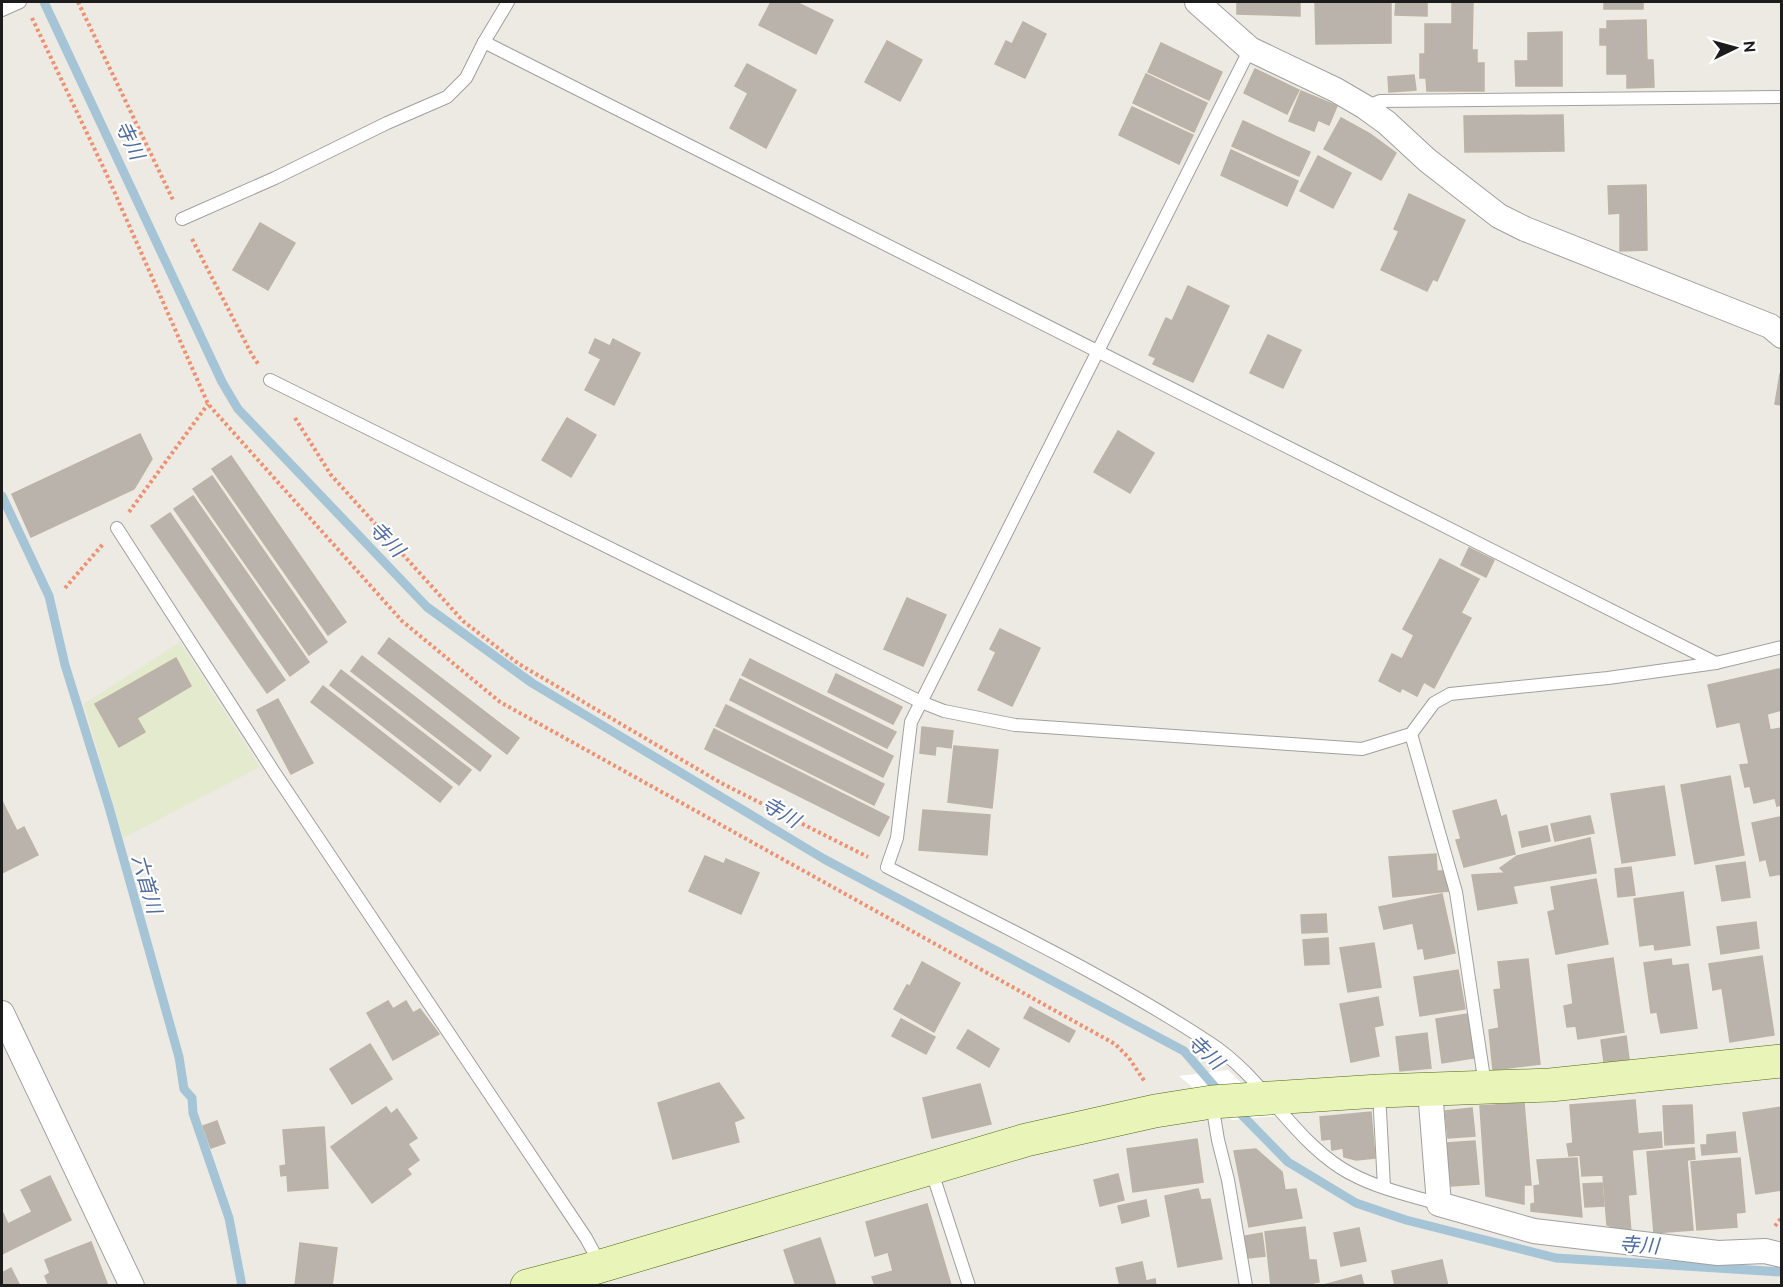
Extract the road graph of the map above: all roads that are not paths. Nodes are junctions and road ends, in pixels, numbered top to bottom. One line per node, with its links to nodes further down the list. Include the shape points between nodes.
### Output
1 (20, 2): 4 (lane)
2 (508, 2): 5 (lane)
3 (1197, 2): 6 (street)
4 (2, 10)
5 (484, 42): 9 (lane, via 466,78 447,97); 11 (lane)
6 (1250, 49): 8 (street); 11 (lane)
7 (1782, 97): 8 (lane, via 1380,101)
8 (1365, 107): 10 (street, via 1499,216 1525,230 1770,326)
9 (182, 219)
10 (1782, 336)
11 (1099, 352): 15 (lane); 16 (lane)
12 (270, 380): 16 (lane)
13 (117, 528): 29 (lane, via 274,772 586,1238)
14 (1782, 647): 15 (lane)
15 (1716, 663): 17 (lane, via 1450,694 1434,703)
16 (921, 702): 17 (lane, via 944,711 1015,725 1145,735 1362,748); 23 (lane, via 911,722 897,838 887,867 1089,971 1209,1043 1230,1057)
17 (1411, 734): 20 (lane, via 1456,892)
18 (2, 1012): 30 (street)
19 (1782, 1061): 20 (street, via 1635,1078)
20 (1485, 1088): 21 (street)
21 (1430, 1090): 22 (street); 27 (street)
22 (1379, 1091): 23 (street); 26 (lane)
23 (1264, 1099): 24 (street); 26 (lane, via 1340,1167)
24 (1212, 1102): 25 (street, via 1026,1140); 33 (lane)
25 (931, 1168): 29 (street); 32 (lane)
26 (1384, 1187): 27 (lane)
27 (1439, 1204): 28 (street, via 1534,1231 1718,1253 1765,1251)
28 (1782, 1255)
29 (602, 1276): 31 (street)
30 (132, 1286)
31 (527, 1286)
32 (969, 1286)
33 (1246, 1286)

